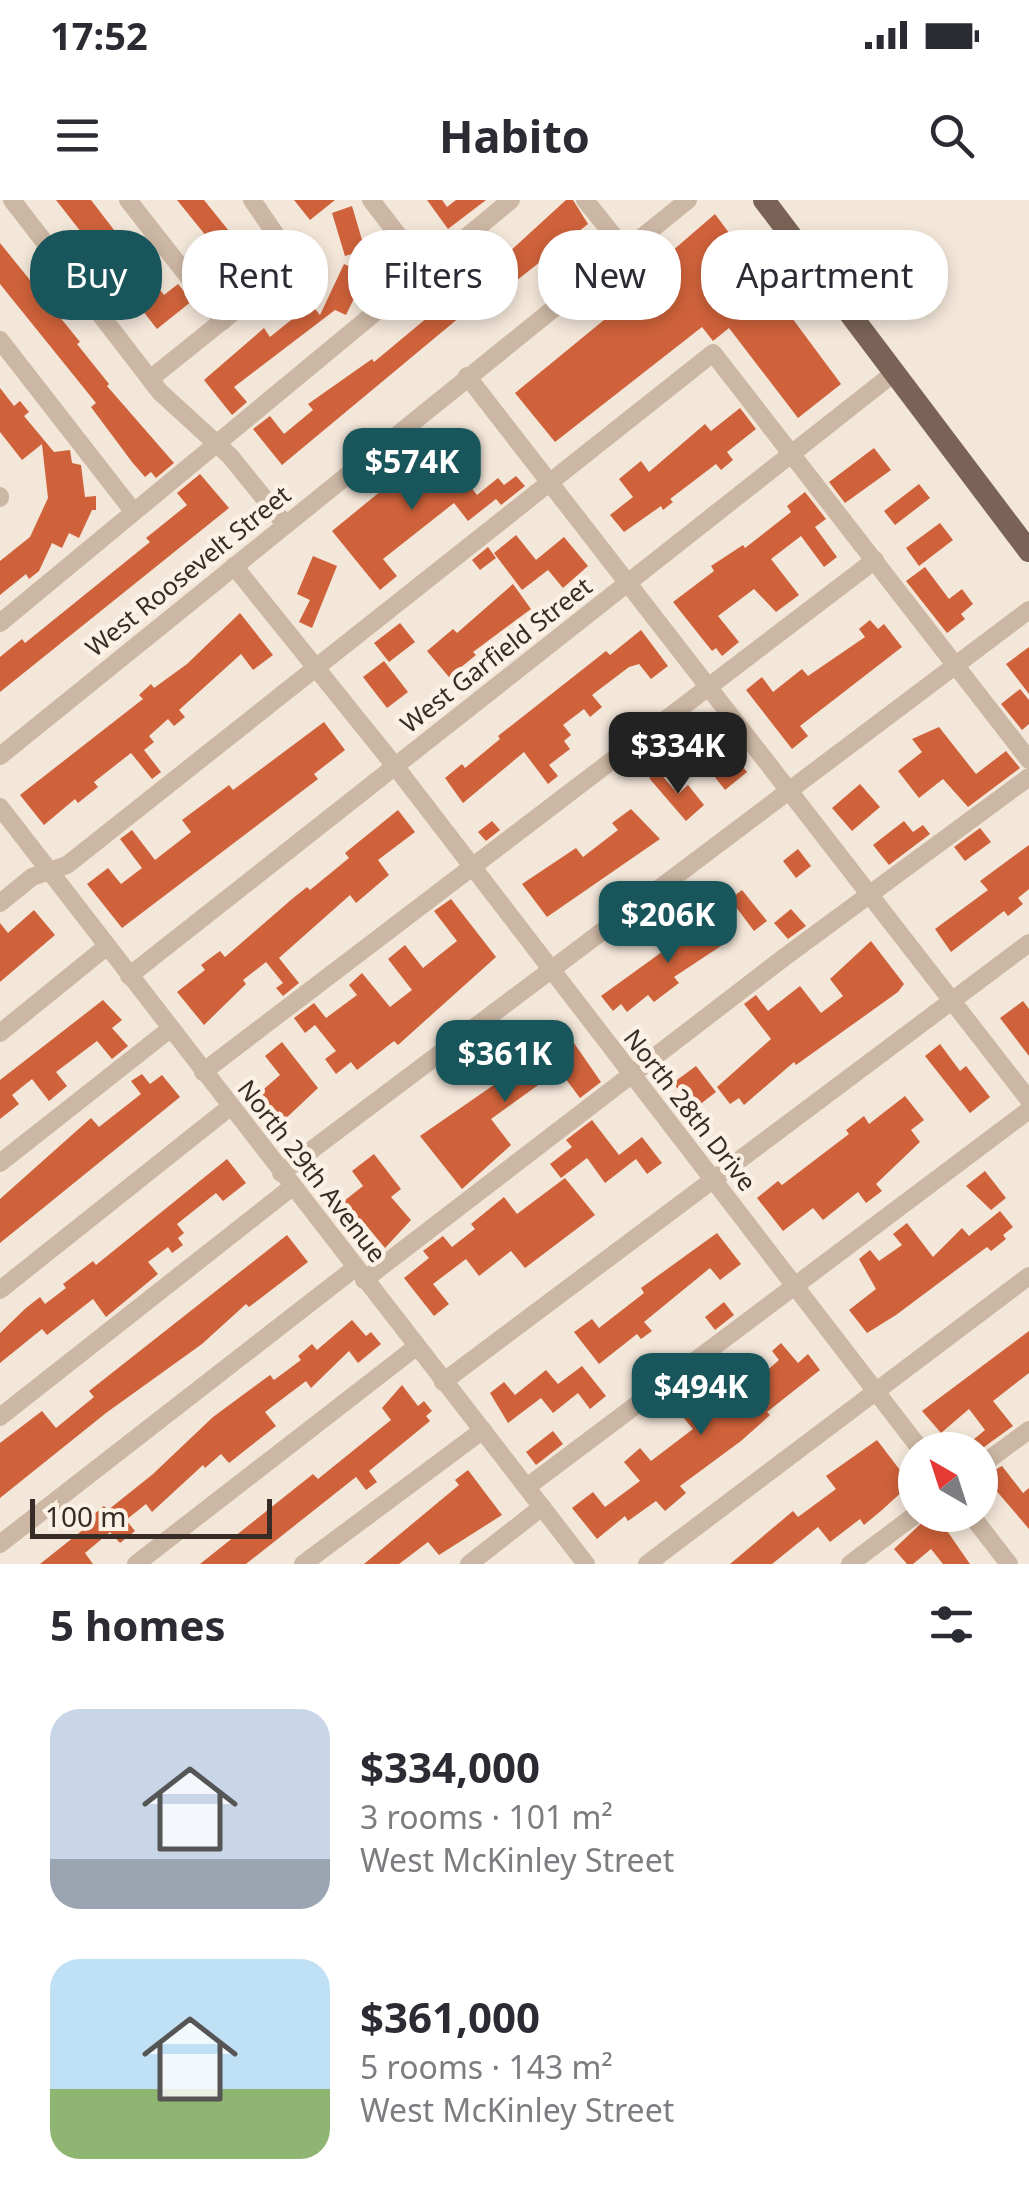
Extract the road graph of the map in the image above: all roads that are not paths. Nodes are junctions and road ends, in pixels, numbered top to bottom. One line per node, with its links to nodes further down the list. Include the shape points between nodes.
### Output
1 (12, 200): 21 (street)
2 (128, 200): 14 (street)
3 (252, 200): 9 (street)
4 (371, 200): 10 (street)
5 (511, 200): 11 (street)
6 (585, 200): 12 (street)
7 (688, 200): 13 (street, West Roosevelt Street)
8 (764, 200): 19 (main road)
9 (273, 230)
10 (394, 230)
11 (474, 230)
12 (609, 230)
13 (650, 230)
14 (182, 269)
15 (538, 319): 20 (street, West Roosevelt Street)
16 (222, 320): 21 (street)
17 (365, 320): 22 (street)
18 (0, 340): 25 (street)
19 (894, 373): 23 (street, West Garfield Street); 27 (main road)
20 (467, 376): 24 (street); 26 (street, West Roosevelt Street)
21 (150, 379): 22 (street)
22 (217, 444): 25 (street); 26 (street)
23 (793, 453): 24 (street, via 713,353); 28 (street); 30 (street, West Garfield Street)
24 (549, 482): 30 (street); 34 (street)
25 (133, 511): 32 (street)
26 (285, 524): 29 (street, West Roosevelt Street)
27 (1029, 552)
28 (875, 560): 33 (street); 35 (street)
29 (234, 566): 34 (street, North 28th Drive); 36 (street, West Roosevelt Street)
30 (628, 583): 35 (street); 38 (street, West Garfield Street)
31 (1029, 610): 33 (street)
32 (0, 623)
33 (957, 666): 37 (street); 40 (street)
34 (315, 667): 38 (street, North 28th Drive); 43 (street)
35 (709, 688): 40 (street); 42 (street)
36 (0, 756)
37 (1029, 760)
38 (395, 766): 42 (street, North 28th Drive); 49 (street, West Garfield Street)
39 (1029, 777): 44 (street)
40 (791, 793): 44 (street); 48 (street)
41 (0, 807): 43 (street, North 29th Avenue)
42 (472, 867): 48 (street, North 28th Drive); 53 (street)
43 (49, 872): 45 (street); 47 (street, North 29th Avenue)
44 (871, 896): 50 (street); 54 (street)
45 (0, 903)
46 (1029, 943): 50 (street)
47 (106, 947): 49 (street, North 29th Avenue); 52 (street)
48 (552, 970): 54 (street, North 28th Drive); 59 (street)
49 (130, 976): 51 (street, North 29th Avenue)
50 (952, 1001): 55 (street); 60 (street)
51 (170, 1029): 53 (street, North 29th Avenue); 58 (street)
52 (0, 1033)
53 (204, 1072): 56 (street, North 29th Avenue)
54 (632, 1075): 60 (street, North 28th Drive); 61 (street)
55 (1029, 1100)
56 (230, 1107): 59 (street, North 29th Avenue); 64 (street)
57 (1029, 1110): 63 (street)
58 (0, 1163)
59 (287, 1180): 61 (street, North 29th Avenue); 68 (street)
60 (714, 1181): 63 (street, North 28th Drive); 66 (street)
61 (359, 1274): 65 (street, North 29th Avenue); 77 (street)
62 (1029, 1276): 67 (street)
63 (795, 1287): 67 (street, North 28th Drive); 73 (street)
64 (0, 1290)
65 (416, 1347): 66 (street, North 29th Avenue); 78 (street)
66 (443, 1382): 69 (street, North 29th Avenue)
67 (876, 1392): 71 (street, North 28th Drive); 82 (street)
68 (0, 1416)
69 (482, 1430): 73 (street, North 29th Avenue); 79 (street)
70 (1029, 1430): 72 (street)
71 (907, 1432)
72 (998, 1453)
73 (527, 1487): 74 (street, North 29th Avenue)
74 (542, 1507): 80 (street); 81 (street, North 29th Avenue)
75 (898, 1528): 83 (street)
76 (984, 1532): 84 (street)
77 (0, 1544)
78 (136, 1564)
79 (303, 1564)
80 (469, 1564)
81 (586, 1564)
82 (648, 1564)
83 (850, 1564)
84 (1009, 1564)

